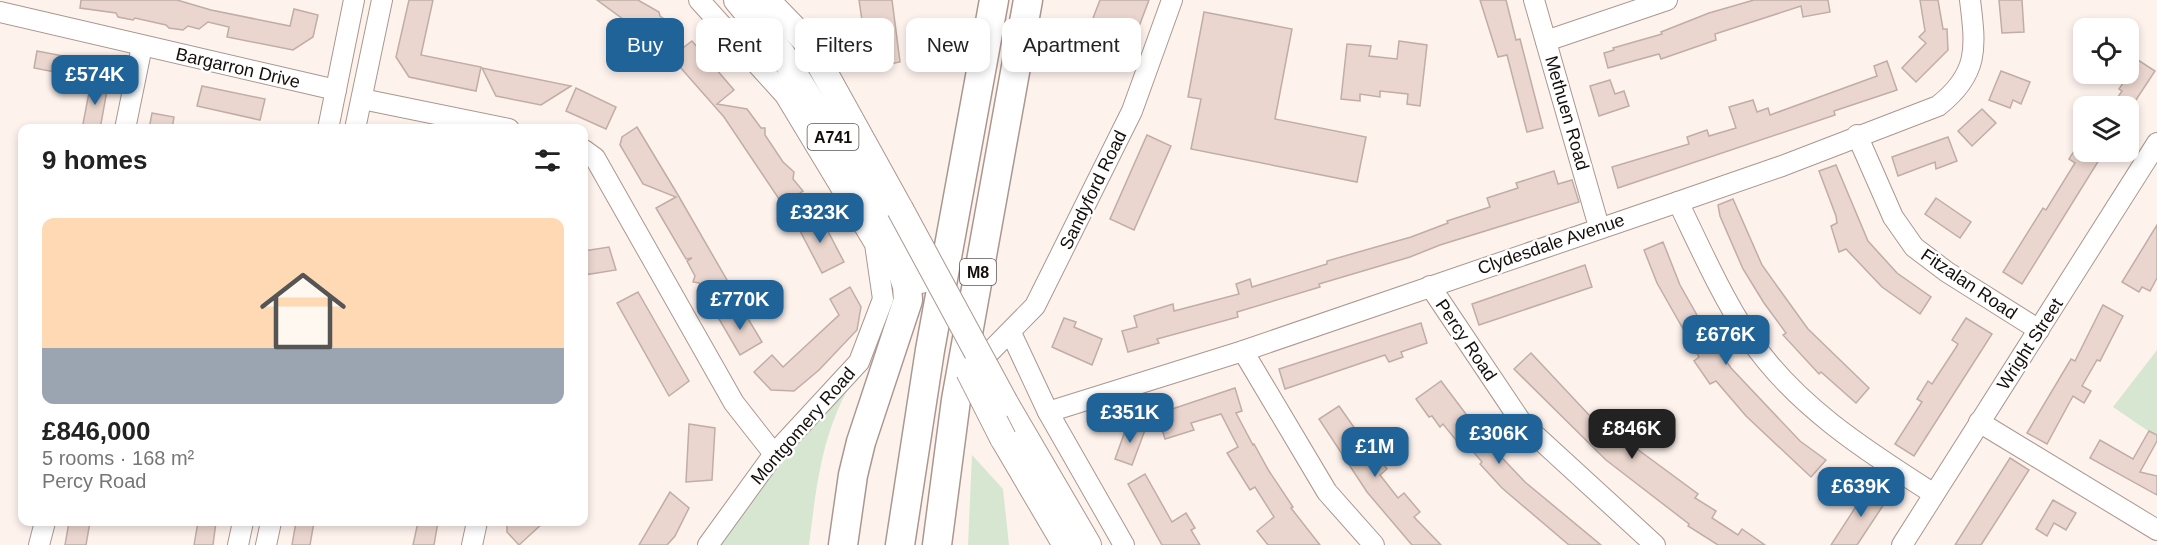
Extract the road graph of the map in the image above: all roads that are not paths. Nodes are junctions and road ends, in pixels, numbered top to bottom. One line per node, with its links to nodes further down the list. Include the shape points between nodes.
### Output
1 (354, 0): 16 (street)
2 (360, 0): 12 (street)
3 (699, 0): 35 (street, Montgomery Road, via 785,95 875,244 883,299 859,362)
4 (737, 0): 26 (main road, A741, via 782,54)
5 (766, 0): 26 (main road, A741, via 808,43)
6 (994, 0): 51 (highway, M8, via 930,350)
7 (1028, 0): 36 (highway, M8)
8 (1172, 0): 30 (street, Sandyford Road, via 1132,111 1035,306)
9 (1534, 0): 14 (street, Methuen Road)
10 (1667, 0): 14 (street)
11 (1970, 0): 22 (street, Clydesdale Avenue, via 1974,32 1971,63 1957,91 1938,106)
12 (381, 3): 17 (street)
13 (0, 12): 15 (street, Bargarron Drive)
14 (1546, 41): 27 (street, Methuen Road)
15 (142, 46): 16 (street, Bargarron Drive); 18 (street)
16 (336, 90): 19 (street)
17 (362, 99): 20 (street); 21 (street)
18 (126, 124)
19 (329, 124)
20 (356, 124)
21 (484, 124)
22 (1857, 135): 25 (street, Clydesdale Avenue); 29 (street, Fitzalan Road, via 1893,217 1914,247)
23 (2157, 143): 29 (street, Wright Street)
24 (588, 153): 35 (street, via 595,158 734,403)
25 (1678, 202): 27 (street, Clydesdale Avenue); 38 (street, via 1748,337 1785,382 1827,422)
26 (894, 219): 32 (main road, A741, bridge); 50 (highway, via 908,300 861,442); 54 (main road, A741, bridge, via 921,280 1003,438)
27 (1599, 227): 28 (street, Clydesdale Avenue)
28 (1430, 286): 31 (street, Clydesdale Avenue); 58 (street, Percy Road, via 1522,423)
29 (2039, 330): 34 (street, Wright Street)
30 (1011, 333): 32 (street, Sandyford Road); 33 (street)
31 (1243, 351): 33 (street, Clydesdale Avenue); 57 (street, via 1327,492)
32 (982, 360): 39 (main road, A741, bridge)
33 (1048, 412): 37 (street)
34 (1979, 422): 38 (street, Wright Street); 44 (street)
35 (774, 454): 49 (street, Montgomery Road)
36 (947, 454): 52 (highway, M8); 53 (highway)
37 (1093, 494): 39 (street); 56 (street)
38 (1934, 494): 59 (street, Wright Street)
39 (1068, 512): 55 (main road, A741)
40 (44, 526): 45 (street)
41 (242, 526): 46 (street)
42 (270, 526): 47 (street)
43 (476, 526): 48 (street)
44 (2157, 530)
45 (39, 545)
46 (238, 545)
47 (266, 545)
48 (472, 545)
49 (708, 545)
50 (843, 545)
51 (900, 545)
52 (937, 545)
53 (945, 545)
54 (1066, 545)
55 (1088, 545)
56 (1124, 545)
57 (1374, 545)
58 (1655, 545)
59 (1902, 545)

